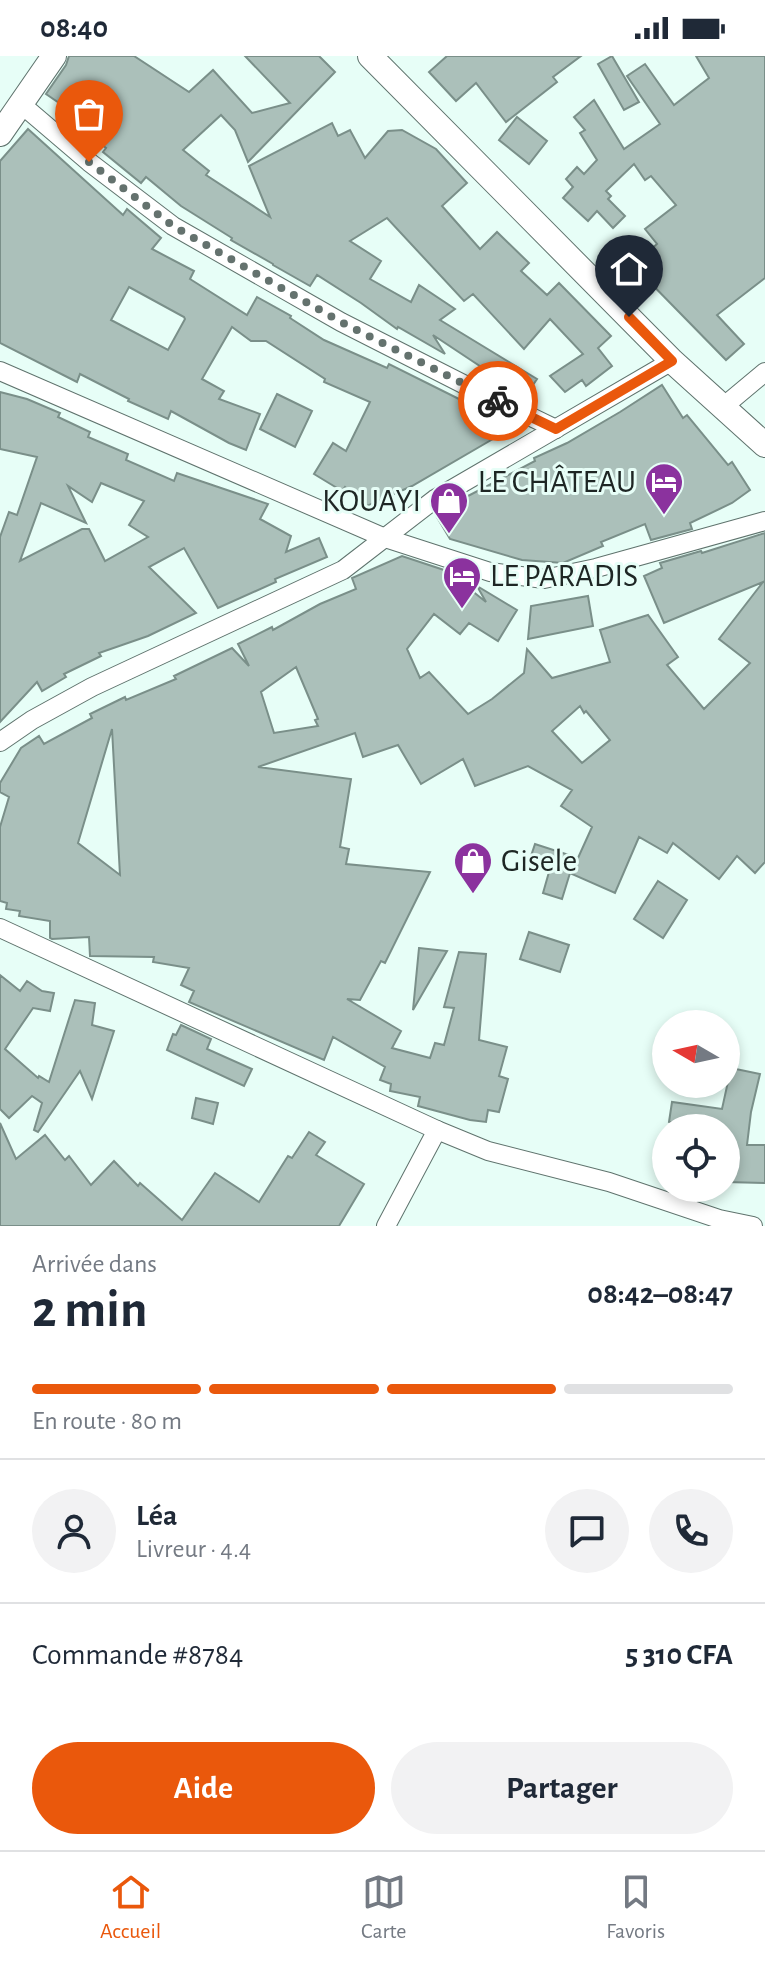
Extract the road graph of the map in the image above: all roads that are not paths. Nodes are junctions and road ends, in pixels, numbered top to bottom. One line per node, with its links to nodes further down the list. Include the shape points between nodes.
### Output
1 (54, 56): 3 (street)
2 (370, 56): 5 (street)
3 (21, 104): 4 (street); 9 (street, via 173,226 341,322)
4 (0, 134)
5 (672, 361): 8 (street); 9 (street)
6 (0, 371): 12 (street)
7 (765, 372): 8 (street)
8 (723, 407): 10 (street)
9 (556, 429): 12 (street, via 435,499)
10 (765, 445)
11 (765, 521): 12 (street, via 544,579 490,572)
12 (385, 538): 13 (street, via 343,570 92,687)
13 (0, 742)
14 (0, 928): 15 (street)
15 (437, 1130): 16 (street); 17 (street, via 488,1151)
16 (386, 1226)
17 (753, 1226)

